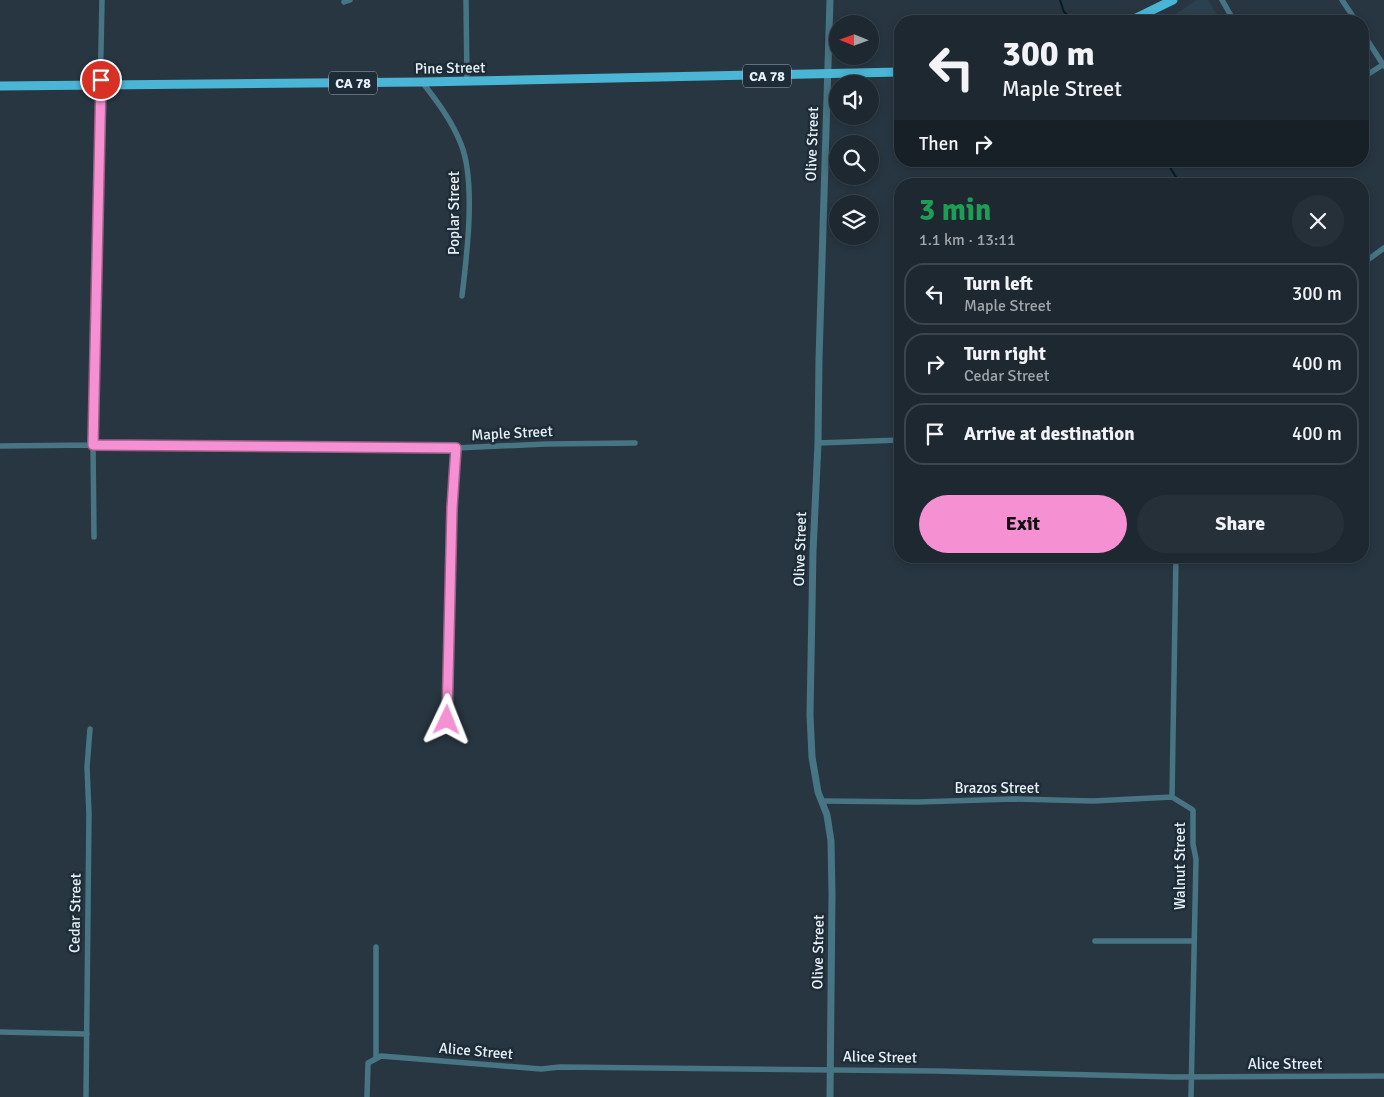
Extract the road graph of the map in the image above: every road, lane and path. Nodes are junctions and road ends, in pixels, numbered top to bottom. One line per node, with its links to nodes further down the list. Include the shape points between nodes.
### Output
1 (102, 0): 17 (street)
2 (466, 0): 16 (street)
3 (830, 0): 13 (street, Olive Street)
4 (1173, 0): 7 (main road)
5 (1222, 0): 8 (street)
6 (1342, 0): 9 (street)
7 (1142, 15)
8 (1231, 15)
9 (1352, 15)
10 (1369, 42): 11 (street)
11 (1384, 65): 14 (street)
12 (894, 72): 13 (main road, Pine Street / CA 78)
13 (828, 74): 16 (main road, Pine Street / CA 78); 24 (street, Olive Street)
14 (1369, 74)
15 (422, 82): 16 (main road, Pine Street / CA 78); 17 (main road, Pine Street / CA 78); 21 (street, Poplar Street, via 454,130 466,160 468,228)
16 (467, 82)
17 (100, 85): 18 (main road, Pine Street / CA 78); 25 (street)
18 (0, 86)
19 (1384, 248): 20 (street)
20 (1369, 259)
21 (462, 296)
22 (894, 440): 24 (street)
23 (635, 443): 27 (street, Maple Street)
24 (818, 443): 33 (street, Olive Street, via 810,715 812,757)
25 (93, 445): 26 (street, Maple Street); 27 (street, Maple Street); 28 (street)
26 (0, 446)
27 (456, 448): 30 (street)
28 (94, 538)
29 (1176, 563): 32 (street)
30 (447, 720)
31 (90, 729): 38 (street, Cedar Street, via 87,767)
32 (1172, 797): 33 (street, Brazos Street, via 1094,801); 35 (street, Walnut Street, via 1193,810 1196,859)
33 (822, 801): 40 (street, Olive Street, via 831,842)
34 (1095, 941): 35 (street)
35 (1193, 941): 41 (street, Walnut Street)
36 (376, 947): 39 (street)
37 (0, 1032): 38 (street)
38 (87, 1034): 43 (street, Cedar Street)
39 (376, 1058): 40 (street, Alice Street, via 540,1069); 44 (street, via 368,1063)
40 (830, 1069): 41 (street, Alice Street); 45 (street, Olive Street)
41 (1191, 1076): 42 (street, Alice Street); 46 (street, Walnut Street)
42 (1384, 1076)
43 (86, 1097)
44 (367, 1097)
45 (830, 1097)
46 (1191, 1097)

